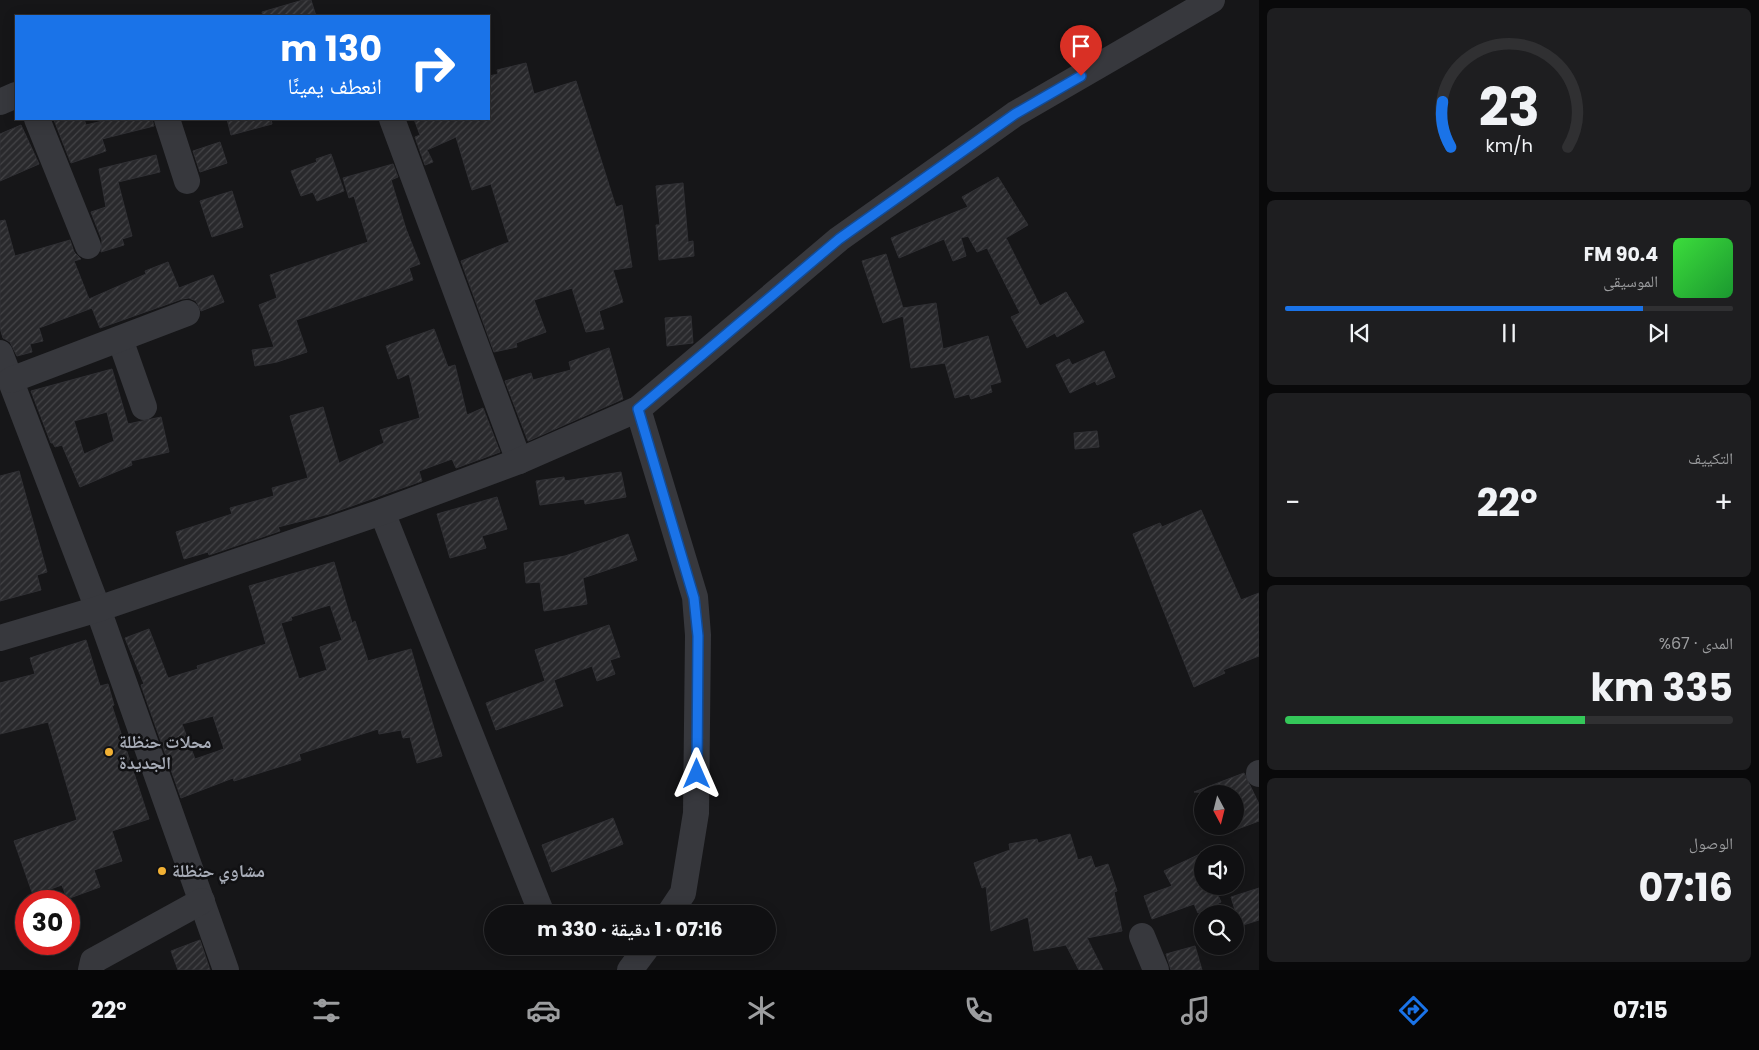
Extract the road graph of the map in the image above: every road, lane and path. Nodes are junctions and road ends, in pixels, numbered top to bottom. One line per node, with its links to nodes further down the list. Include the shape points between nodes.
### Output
1 (1212, 0): 14 (street, via 999,125 839,239)
2 (15, 95): 3 (street)
3 (0, 102)
4 (37, 120): 8 (street)
5 (167, 120): 7 (street)
6 (392, 120): 15 (street)
7 (187, 181)
8 (88, 246)
9 (187, 313): 10 (street)
10 (120, 339): 12 (street); 13 (street)
11 (0, 353): 12 (street)
12 (10, 380): 17 (street)
13 (144, 407)
14 (638, 409): 15 (street); 21 (street, via 694,598 698,636 696,813 683,893)
15 (519, 461): 16 (street)
16 (382, 512): 17 (street); 20 (street)
17 (98, 609): 18 (street); 19 (street)
18 (0, 638)
19 (202, 901): 24 (street, via 93,961); 25 (street)
20 (538, 905)
21 (675, 905)
22 (1142, 936): 27 (street)
23 (641, 955): 26 (street)
24 (91, 970)
25 (226, 970)
26 (630, 970)
27 (1156, 970)

